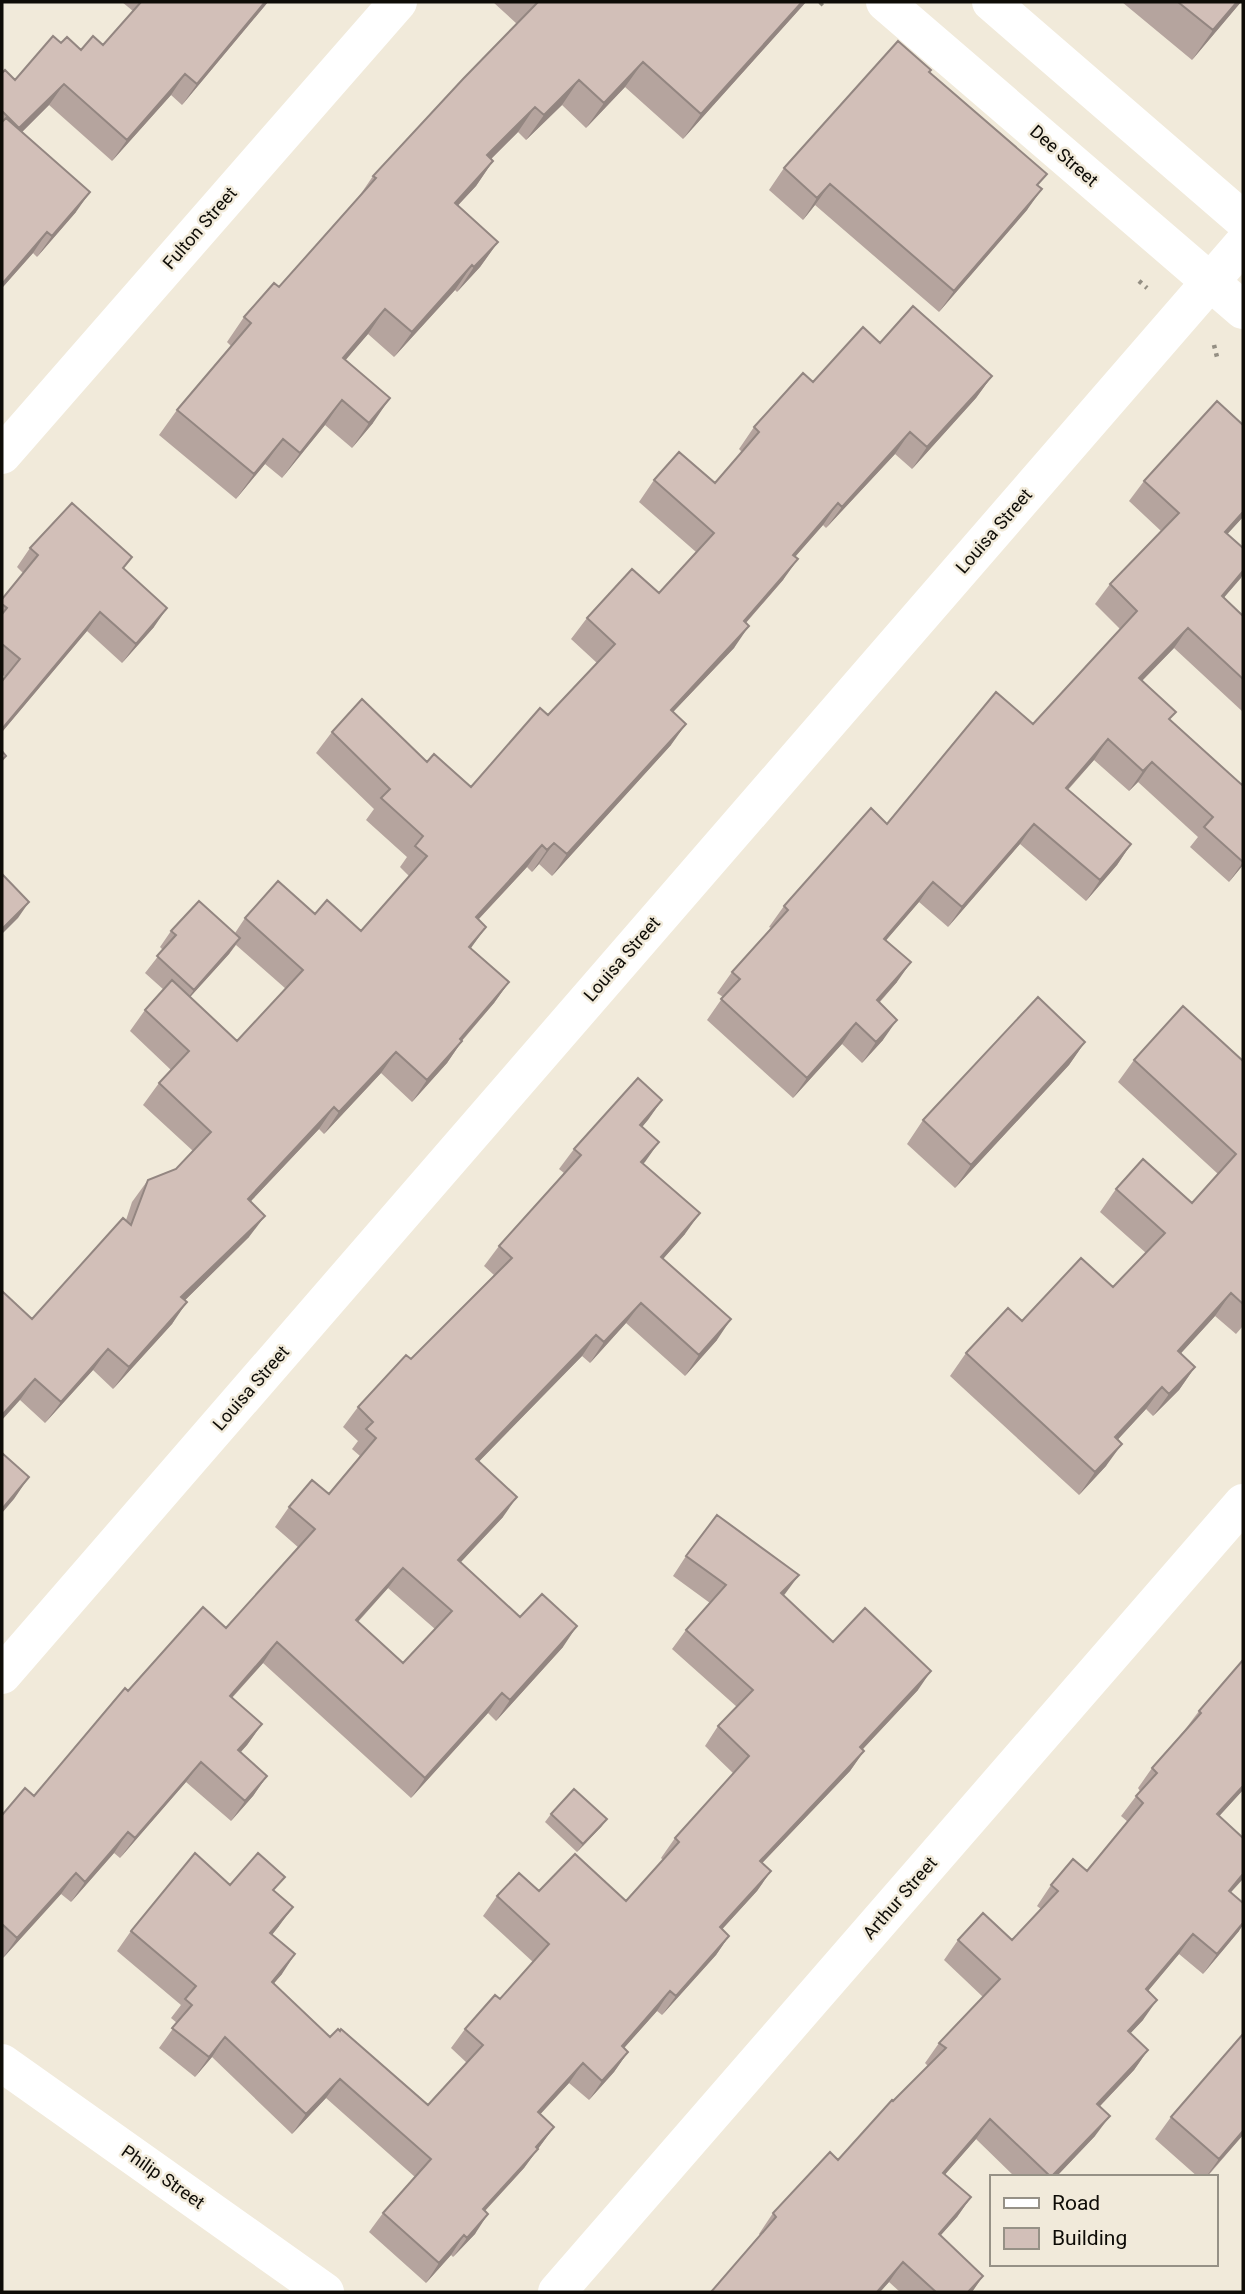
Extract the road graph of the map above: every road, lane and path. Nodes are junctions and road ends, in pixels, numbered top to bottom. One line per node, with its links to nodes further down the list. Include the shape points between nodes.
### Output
1 (398, 2): 12 (street, Fulton Street)
2 (886, 2): 7 (street, Dee Street)
3 (991, 2): 4 (street)
4 (1243, 220)
5 (1243, 244): 7 (street, Louisa Street)
6 (1139, 281): 8 (path)
7 (1211, 282): 9 (street, Dee Street); 14 (street, Louisa Street)
8 (1147, 288)
9 (1243, 310)
10 (1214, 345): 11 (path)
11 (1218, 361)
12 (2, 455)
13 (1243, 1503): 17 (street, Arthur Street)
14 (2, 1675)
15 (2, 2063): 16 (street, Philip Street)
16 (325, 2292)
17 (557, 2292)

